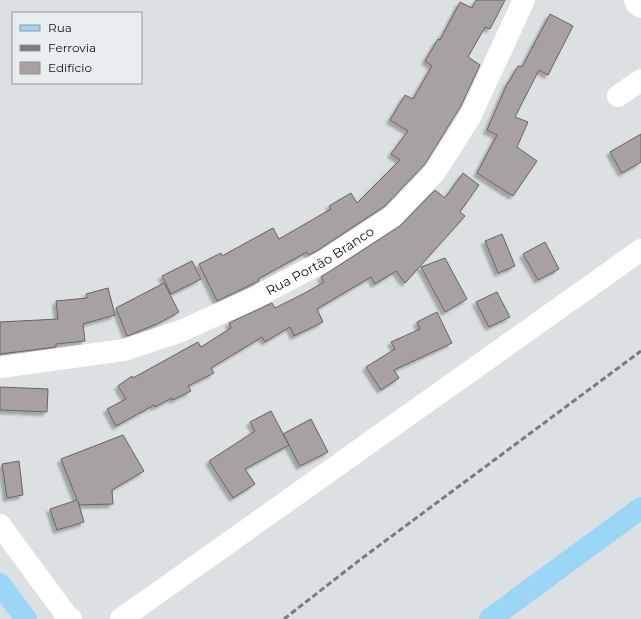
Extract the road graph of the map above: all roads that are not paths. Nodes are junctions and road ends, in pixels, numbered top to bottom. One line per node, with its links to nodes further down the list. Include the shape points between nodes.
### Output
1 (524, 0): 7 (street, Rua Portão Branco, via 470,117 435,172 393,216 324,261 254,298 181,331 124,350)
2 (635, 0): 3 (street)
3 (641, 7)
4 (641, 80): 5 (street)
5 (618, 96)
6 (641, 250): 13 (street)
7 (0, 367)
8 (641, 508): 14 (main road)
9 (0, 525): 12 (street)
10 (0, 584): 11 (main road)
11 (26, 619)
12 (71, 619)
13 (121, 619)
14 (490, 619)

